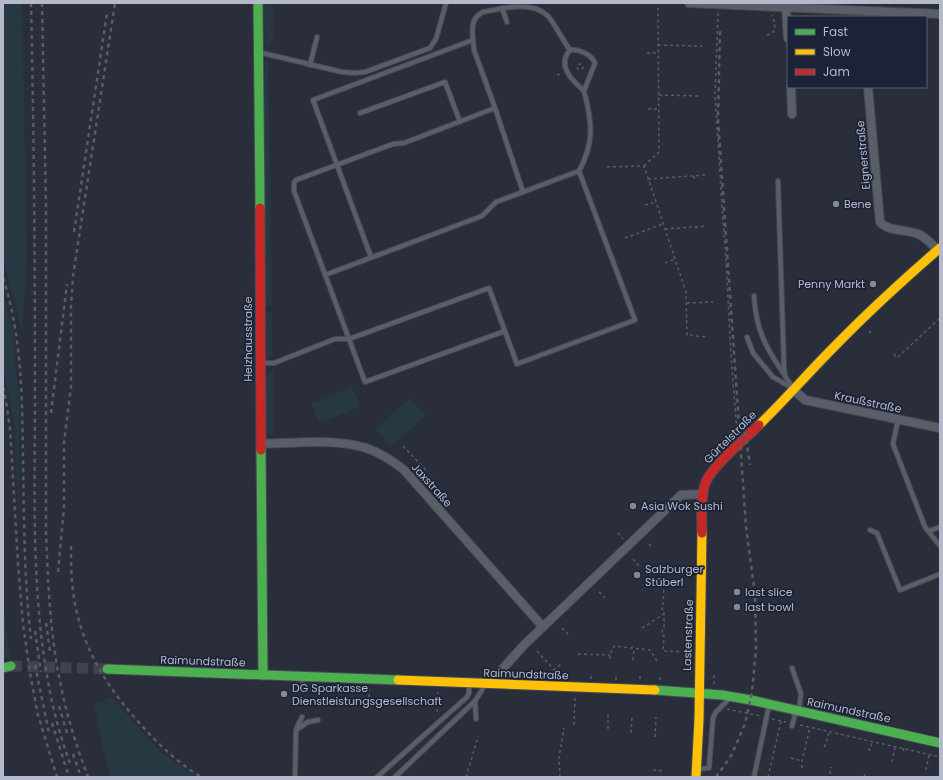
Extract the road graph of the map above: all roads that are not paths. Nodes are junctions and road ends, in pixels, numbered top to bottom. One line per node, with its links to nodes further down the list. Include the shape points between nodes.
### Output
1 (258, 3): 15 (street, Heizhausstraße)
2 (446, 3): 16 (lane, via 436,39 430,48 365,72 342,72)
3 (689, 3): 7 (street)
4 (526, 4): 6 (lane); 14 (lane, via 544,12)
5 (826, 6): 7 (street); 8 (street)
6 (502, 8): 10 (lane); 13 (lane, via 483,12 476,17 472,25)
7 (786, 8): 11 (street)
8 (862, 14): 9 (street)
9 (940, 14)
10 (507, 22)
11 (787, 23)
12 (317, 36): 16 (lane)
13 (473, 40): 20 (lane, via 474,50); 24 (lane, via 313,100)
14 (570, 50): 19 (lane, via 566,57 566,71); 19 (lane, via 585,53 595,63)
15 (258, 52): 16 (lane); 35 (street, Heizhausstraße)
16 (310, 65)
17 (791, 88): 22 (street)
18 (868, 88): 28 (street, Eignerstraße, via 880,222 885,226 918,234)
19 (584, 91): 25 (lane, via 590,112 591,136 587,154)
20 (496, 108): 23 (lane); 27 (lane)
21 (360, 113): 23 (lane, via 445,82)
22 (792, 114)
23 (460, 122): 24 (lane)
24 (336, 165): 29 (lane); 30 (lane, via 296,180 294,186)
25 (579, 171): 27 (lane); 32 (lane, via 635,320 517,364)
26 (778, 181): 36 (lane)
27 (523, 192): 29 (lane, via 496,202 482,216)
28 (939, 249): 37 (street, Gürtelstraße, via 833,348)
29 (371, 257): 30 (lane)
30 (325, 274): 34 (lane)
31 (754, 296): 36 (lane, via 759,330)
32 (505, 331): 34 (lane, via 365,382); 34 (lane, via 489,288)
33 (747, 337): 37 (lane, via 754,353 773,377)
34 (349, 339): 35 (lane, via 335,339 274,363)
35 (260, 363): 40 (street, Heizhausstraße)
36 (785, 376): 37 (lane)
37 (794, 390): 38 (street, Kraußstraße, via 805,400); 41 (street, Gürtelstraße, via 714,469 705,483)
38 (898, 419): 39 (street, Kraußstraße); 44 (lane, via 893,444)
39 (940, 428)
40 (261, 444): 47 (street, Jaxstraße, via 345,444 366,448 393,461 404,470); 50 (street, Heizhausstraße)
41 (703, 494): 47 (street, via 681,495); 55 (street, Lastenstraße)
42 (940, 527): 44 (lane)
43 (870, 530): 46 (lane, via 877,533 900,590)
44 (929, 532): 45 (lane)
45 (940, 546)
46 (940, 574)
47 (543, 627): 53 (street)
48 (792, 668): 59 (lane, via 801,694)
49 (106, 669): 50 (street, Raimundstraße)
50 (263, 675): 51 (street, Raimundstraße)
51 (303, 677): 52 (street, Raimundstraße); 54 (lane)
52 (469, 684): 53 (street, Raimundstraße); 68 (lane, via 467,697)
53 (487, 685): 55 (street, Raimundstraße); 57 (lane)
54 (303, 690)
55 (699, 693): 56 (street, Raimundstraße); 66 (street, Lastenstraße)
56 (732, 697): 58 (street, Raimundstraße); 66 (lane, via 713,718 709,768)
57 (475, 701): 61 (lane); 69 (lane)
58 (769, 705): 59 (street, Raimundstraße); 70 (lane)
59 (797, 711): 63 (lane); 65 (street, Raimundstraße)
60 (302, 717): 64 (lane)
61 (476, 719)
62 (318, 720): 64 (lane, via 308,722)
63 (792, 724)
64 (296, 730): 67 (lane)
65 (940, 743)
66 (696, 773)
67 (295, 777)
68 (377, 777)
69 (395, 777)
70 (754, 777)

